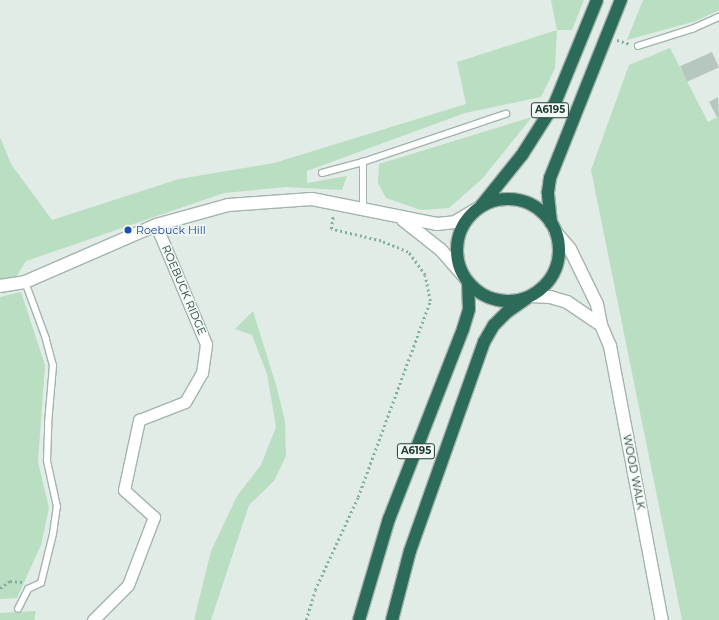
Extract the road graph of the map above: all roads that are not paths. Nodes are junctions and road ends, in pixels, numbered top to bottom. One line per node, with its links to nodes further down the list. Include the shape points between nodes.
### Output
1 (597, 0): 8 (highway, A6195, via 555,103 522,155)
2 (621, 0): 12 (highway, A6195, via 550,178 548,192)
3 (719, 17): 4 (lane, via 692,29)
4 (638, 46)
5 (506, 114): 6 (lane)
6 (363, 162): 7 (lane); 9 (lane)
7 (322, 173)
8 (479, 208): 10 (street, via 446,224); 12 (highway, via 502,199 524,202 535,206); 13 (highway, A6195, via 468,218 458,241 459,266)
9 (363, 209): 10 (street); 11 (street, via 312,199 228,205)
10 (399, 218): 13 (street, via 436,245)
11 (156, 225): 14 (street); 19 (street, ROEBUCK RIDGE, via 206,344 202,373 185,402 139,420 124,490 154,517 128,585)
12 (553, 227): 16 (highway, A6195, via 559,243 556,268 542,289); 17 (street, WOOD WALK, via 570,249 597,304)
13 (466, 280): 16 (highway, A6195, via 485,296 495,300 506,302); 20 (highway, A6195, via 469,309 464,329 389,519)
14 (25, 282): 15 (street); 18 (lane, via 53,366 47,461 57,507 41,583 28,589)
15 (0, 286)
16 (529, 297): 17 (street, via 550,297 567,302); 21 (highway, A6195, via 507,312 484,342 410,552)
17 (601, 325): 22 (street, WOOD WALK, via 610,346)
18 (18, 610)
19 (93, 620)
20 (359, 620)
21 (392, 620)
22 (662, 620)

